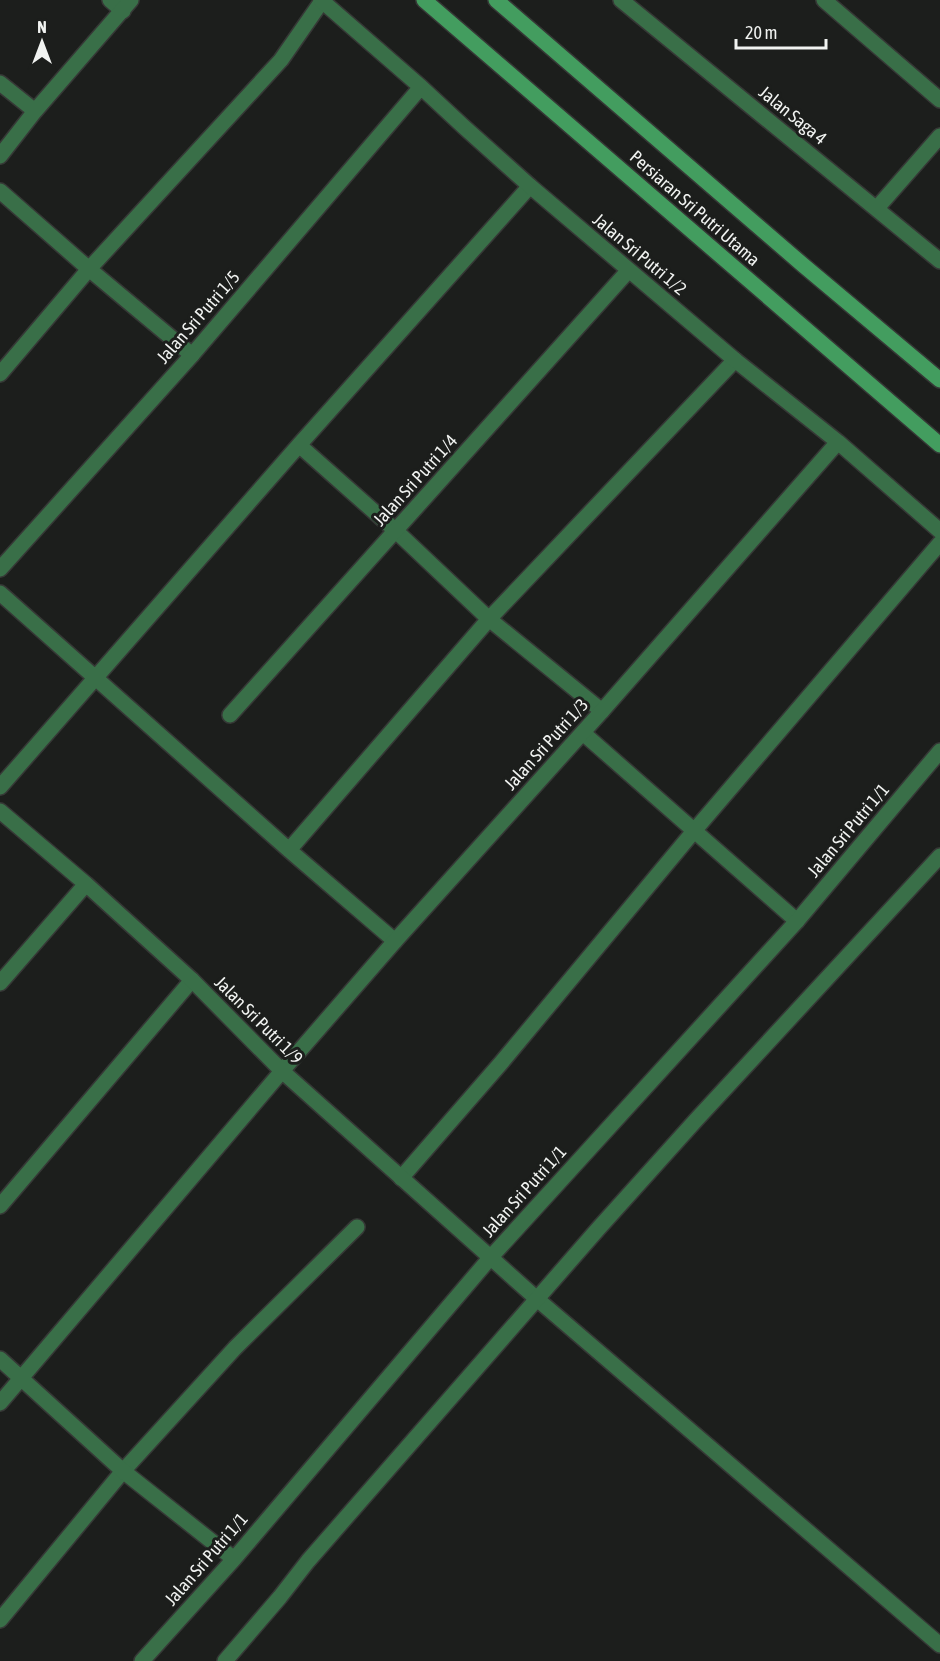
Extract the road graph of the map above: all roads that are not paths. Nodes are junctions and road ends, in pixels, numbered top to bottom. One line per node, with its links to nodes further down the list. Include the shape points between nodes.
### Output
1 (110, 0): 7 (street)
2 (424, 0): 26 (main road, Persiaran Sri Putri Utama)
3 (496, 0): 23 (main road, Persiaran Sri Putri Utama)
4 (621, 0): 16 (street, Jalan Saga 4)
5 (824, 0): 10 (street)
6 (321, 1): 9 (street, Jalan Sri Putri 1/2); 18 (street, via 281,60)
7 (127, 5): 11 (street)
8 (0, 83): 11 (street)
9 (421, 87): 14 (street, Jalan Sri Putri 1/2); 20 (street, Jalan Sri Putri 1/5)
10 (940, 100)
11 (35, 111): 13 (street)
12 (940, 136): 16 (street)
13 (0, 156)
14 (530, 186): 19 (street, Jalan Sri Putri 1/2); 25 (street)
15 (0, 191): 18 (street)
16 (877, 208): 17 (street, Jalan Saga 4)
17 (940, 261)
18 (89, 269): 20 (street); 22 (street)
19 (629, 270): 21 (street, Jalan Sri Putri 1/2); 27 (street, Jalan Sri Putri 1/4)
20 (192, 355): 30 (street, Jalan Sri Putri 1/5)
21 (735, 360): 24 (street, Jalan Sri Putri 1/2); 32 (street)
22 (0, 374)
23 (940, 380)
24 (838, 442): 28 (street, Jalan Sri Putri 1/2); 34 (street, Jalan Sri Putri 1/3)
25 (299, 445): 27 (street); 33 (street)
26 (940, 445)
27 (396, 531): 32 (street); 35 (street, Jalan Sri Putri 1/4)
28 (940, 531)
29 (940, 543): 40 (street)
30 (0, 569)
31 (0, 593): 33 (street)
32 (489, 619): 34 (street); 41 (street)
33 (95, 678): 38 (street); 41 (street)
34 (602, 711): 36 (street, Jalan Sri Putri 1/3)
35 (230, 715)
36 (583, 733): 40 (street); 45 (street, Jalan Sri Putri 1/3)
37 (940, 751): 44 (street, Jalan Sri Putri 1/1)
38 (0, 787)
39 (0, 811): 43 (street, Jalan Sri Putri 1/9)
40 (694, 831): 44 (street); 49 (street)
41 (289, 850): 45 (street)
42 (940, 856): 53 (street, via 688,1128)
43 (86, 884): 46 (street, Jalan Sri Putri 1/9); 47 (street)
44 (797, 921): 52 (street, Jalan Sri Putri 1/1)
45 (395, 941): 48 (street, Jalan Sri Putri 1/3)
46 (192, 980): 48 (street, Jalan Sri Putri 1/9); 50 (street)
47 (0, 983)
48 (282, 1071): 49 (street, Jalan Sri Putri 1/9); 55 (street, Jalan Sri Putri 1/3)
49 (401, 1178): 52 (street, Jalan Sri Putri 1/9)
50 (0, 1206)
51 (357, 1227): 57 (street, via 235,1348)
52 (490, 1258): 53 (street, Jalan Sri Putri 1/9); 58 (street, Jalan Sri Putri 1/1)
53 (537, 1299): 60 (street, Jalan Sri Putri 1/9); 62 (street)
54 (0, 1359): 55 (street)
55 (21, 1378): 56 (street, Jalan Sri Putri 1/3); 57 (street)
56 (0, 1403)
57 (123, 1472): 58 (street); 59 (street)
58 (234, 1558): 61 (street, Jalan Sri Putri 1/1)
59 (0, 1620)
60 (940, 1645)
61 (142, 1661)
62 (225, 1661)

